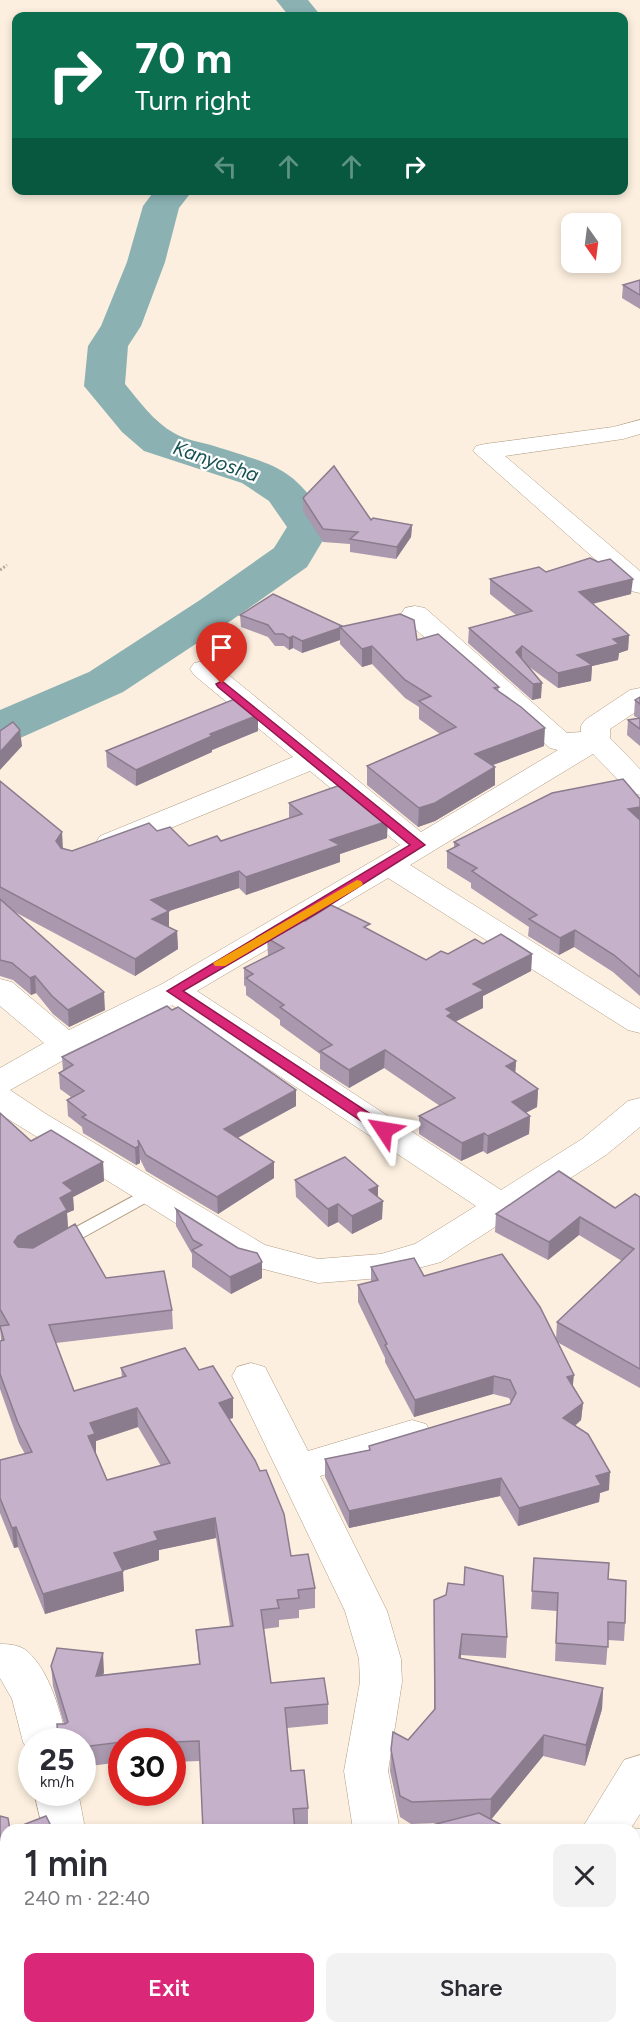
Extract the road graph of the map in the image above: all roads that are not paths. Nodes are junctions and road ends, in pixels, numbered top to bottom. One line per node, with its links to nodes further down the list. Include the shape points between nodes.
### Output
1 (640, 427): 2 (street, via 485,451)
2 (640, 585)
3 (415, 614): 6 (street, via 560,742)
4 (204, 669): 7 (street)
5 (640, 696): 6 (street, via 595,726)
6 (596, 740): 8 (street); 9 (street)
7 (312, 760): 9 (street); 10 (street)
8 (640, 786)
9 (418, 845): 11 (street)
10 (85, 853)
11 (388, 864): 13 (street); 14 (street)
12 (0, 988): 15 (street)
13 (174, 991): 15 (street); 20 (street)
14 (640, 1023)
15 (66, 1045): 16 (street)
16 (0, 1082)
17 (0, 1098): 19 (street)
18 (640, 1109): 20 (street, via 594,1147)
19 (152, 1192): 20 (street, via 253,1254 318,1271 381,1266 428,1253); 21 (lane)
20 (499, 1205)
21 (48, 1249)
22 (251, 1376): 24 (street)
23 (450, 1423): 24 (street)
24 (296, 1469): 27 (street, via 366,1611 380,1659 381,1682 366,1772)
25 (0, 1661): 26 (street, via 11,1661 27,1681)
26 (42, 1728)
27 (374, 1824)

